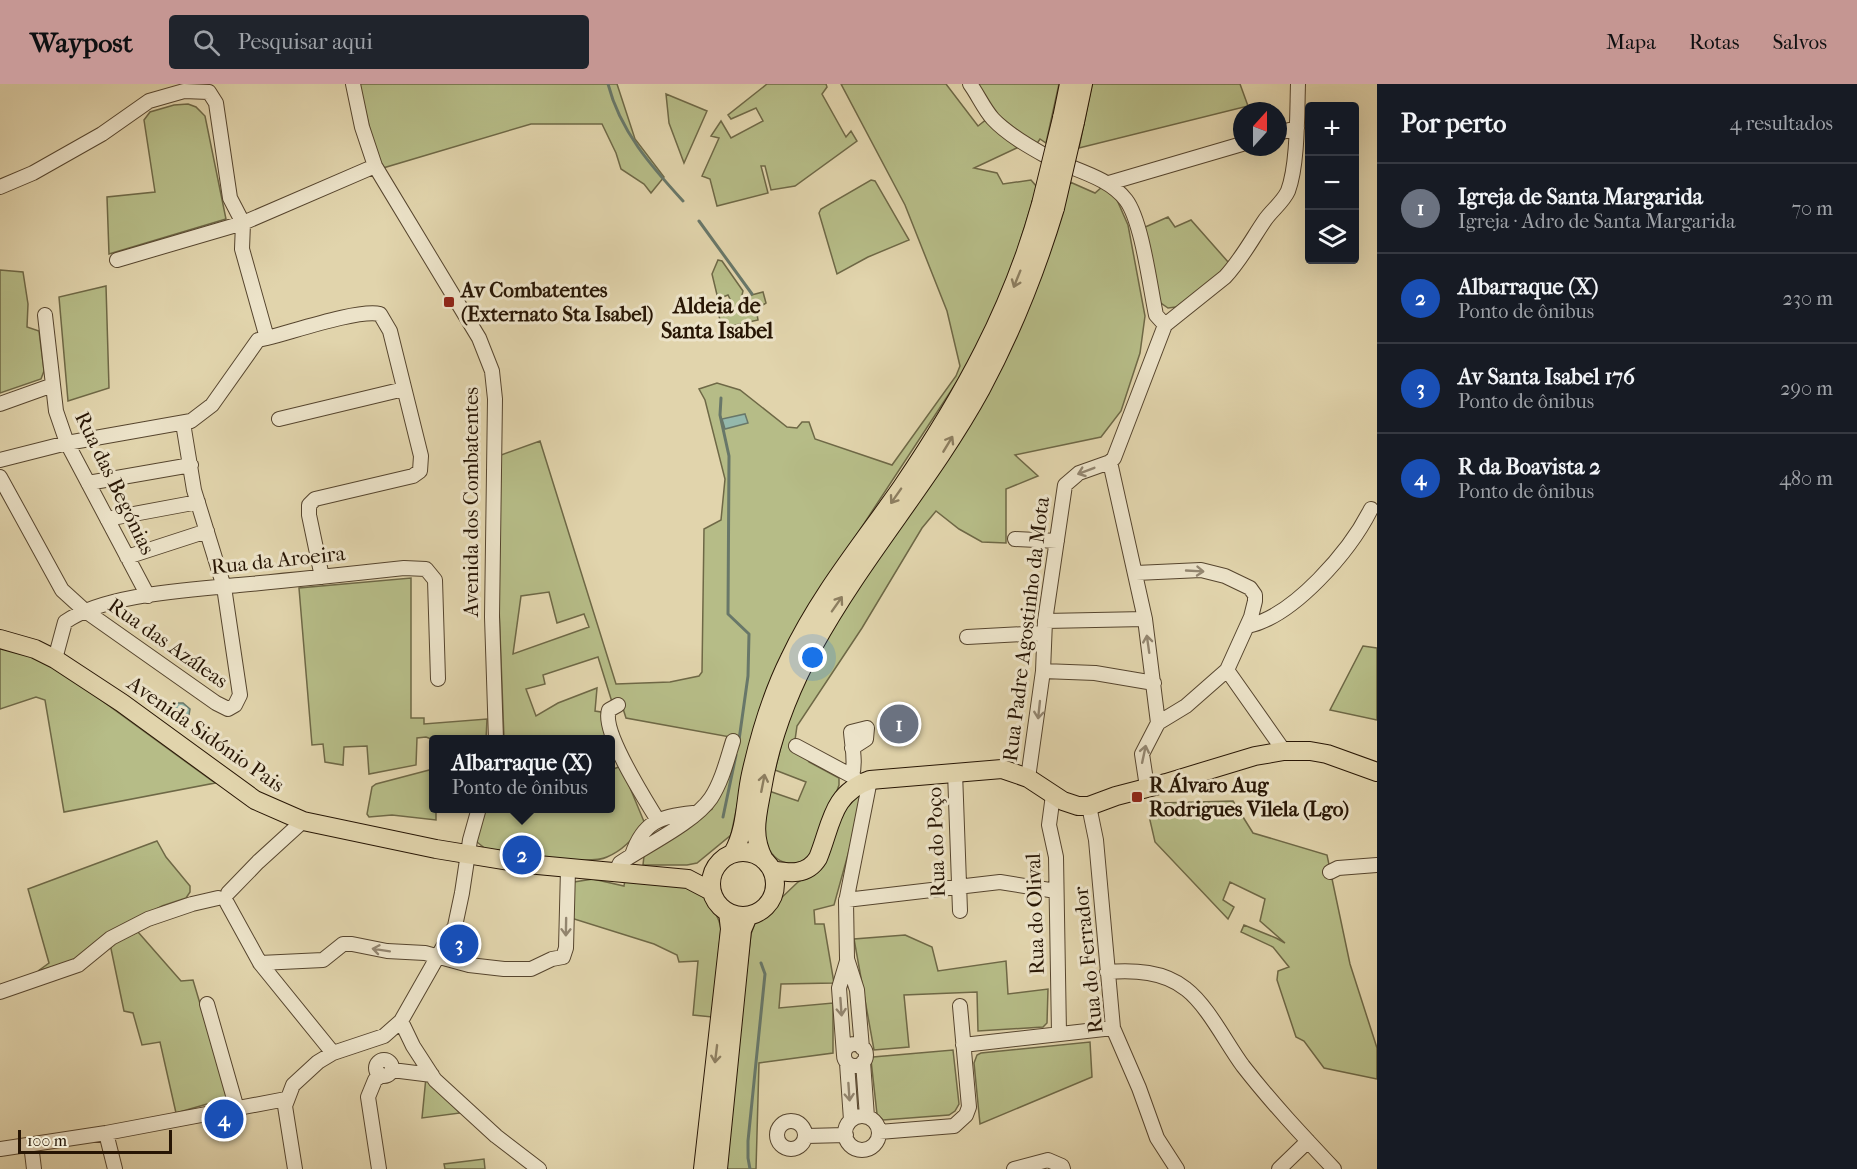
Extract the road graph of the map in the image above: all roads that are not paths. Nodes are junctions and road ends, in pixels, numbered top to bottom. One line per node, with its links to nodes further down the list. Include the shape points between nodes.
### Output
1 (353, 84): 10 (street, Avenida dos Combatentes)
2 (970, 84): 11 (street, via 994,119 1015,136 1046,156)
3 (1069, 84): 6 (main road)
4 (1083, 84): 6 (main road)
5 (1298, 84): 7 (street)
6 (1068, 120): 13 (main road, bridge)
7 (1297, 128): 8 (street); 17 (street, via 1287,193 1226,278)
8 (1287, 131)
9 (1233, 147): 11 (street)
10 (375, 166): 14 (street); 55 (street, Avenida dos Combatentes, via 479,338 492,371)
11 (1109, 183): 17 (street, via 1125,198 1135,218 1156,315)
12 (0, 187): 14 (street, via 102,134 149,101 184,91 208,92 216,103 230,198)
13 (1048, 206): 73 (main road, one-way to 73, via 962,394 825,595 790,656 758,743 744,824); 76 (main road, one-way to 13, via 755,835 763,780 795,682 832,611 944,451 980,390 1024,299)
14 (243, 224): 15 (street); 18 (street, via 242,249)
15 (117, 260)
16 (45, 315): 19 (street, Rua das Begónias)
17 (1165, 325): 26 (street)
18 (267, 338): 20 (street, via 371,312 380,314 390,331); 23 (street, via 258,340 212,405)
19 (53, 385): 21 (street); 24 (street, Rua das Begónias, via 56,411)
20 (404, 389): 22 (street); 38 (street, via 421,456 420,471 413,476 315,499 309,505)
21 (0, 404)
22 (279, 419)
23 (183, 423): 24 (street); 27 (street)
24 (67, 443): 25 (street); 29 (street, Rua das Begónias)
25 (0, 460)
26 (1110, 462): 35 (street, Rua Padre Agostinho da Mota, one-way to 35, via 1079,473 1065,485); 37 (street)
27 (191, 465): 29 (street); 30 (street)
28 (0, 477): 41 (street, Rua das Azáleas, via 62,590)
29 (88, 483): 32 (street, Rua das Begónias)
30 (198, 502): 32 (street); 33 (street)
31 (1371, 509): 43 (street, via 1363,525 1306,593 1259,624)
32 (107, 519): 36 (street, Rua das Begónias)
33 (207, 531): 36 (street); 39 (street)
34 (1015, 539): 35 (street)
35 (1057, 541): 44 (street, Rua Padre Agostinho da Mota)
36 (128, 557): 40 (street, Rua das Begónias)
37 (1136, 573): 42 (street); 43 (street, one-way to 43, via 1201,570 1225,576 1250,588 1255,595)
38 (322, 577): 39 (street, Rua da Aroeira); 50 (street, Rua da Aroeira, via 426,569 435,580)
39 (224, 587): 40 (street, Rua da Aroeira); 41 (street, Rua das Azáleas, via 240,695 228,709)
40 (148, 596): 41 (street, Rua da Aroeira)
41 (84, 610): 47 (street, Rua da Aroeira, via 64,622)
42 (1145, 619): 44 (street); 51 (street, one-way to 42)
43 (1248, 626): 48 (street)
44 (1044, 627): 45 (street); 49 (street, Rua Padre Agostinho da Mota)
45 (967, 637)
46 (0, 639): 47 (main road, Avenida Sidónio Pais)
47 (55, 658): 72 (main road, Avenida Sidónio Pais, via 255,800)
48 (1227, 670): 52 (street); 61 (street)
49 (1043, 671): 51 (street, via 1095,673); 64 (street, Rua Padre Agostinho da Mota, one-way to 64)
50 (438, 678)
51 (1154, 688): 52 (street, via 1171,704); 54 (street)
52 (1191, 701): 54 (street)
53 (618, 705): 56 (street, via 609,710 607,718)
54 (1158, 723): 66 (street, one-way to 54, via 1143,750)
55 (496, 735)
56 (613, 735)
57 (615, 739): 71 (street, via 624,763)
58 (733, 741): 70 (street, via 717,788)
59 (796, 746): 65 (street)
60 (852, 748): 65 (street)
61 (1284, 751): 63 (main road, via 1327,754); 66 (main road)
62 (954, 772): 64 (main road, via 1002,769); 65 (main road); 84 (street, Rua do Poço)
63 (1377, 772)
64 (1028, 778): 67 (main road)
65 (861, 780): 82 (main road, via 837,805 815,863); 89 (street)
66 (1147, 787): 68 (main road)
67 (1053, 795): 68 (main road, via 1070,805); 87 (street, Rua do Olival, via 1049,825 1056,857)
68 (1089, 806): 96 (street, Rua do Ferrador, via 1096,840)
69 (478, 813): 74 (street)
70 (696, 813): 71 (street); 75 (street)
71 (657, 819): 75 (street, via 639,836)
72 (303, 820): 74 (main road, Avenida Sidónio Pais); 88 (street)
73 (733, 853): 76 (main road, via 756,854); 79 (main road)
74 (467, 854): 78 (main road, Avenida Sidónio Pais); 93 (street, via 458,916)
75 (632, 855): 81 (street, via 620,863)
76 (768, 865): 82 (main road); 85 (main road)
77 (1377, 865): 80 (street, via 1338,867)
78 (568, 869): 81 (main road, Avenida Sidónio Pais); 93 (street, one-way to 93, via 563,957 531,969 504,969)
79 (714, 869): 83 (main road); 86 (main road)
80 (1330, 872)
81 (615, 873): 83 (main road, Avenida Sidónio Pais)
82 (792, 873): 85 (main road)
83 (688, 879): 86 (main road)
84 (959, 887): 87 (street, via 1000,882); 89 (street); 90 (street, Rua do Poço)
85 (775, 890): 92 (main road, via 766,907)
86 (711, 891): 91 (main road, via 714,900)
87 (1056, 891): 104 (street, Rua do Olival)
88 (224, 898): 95 (street); 99 (street, via 148,919 111,938 78,965)
89 (846, 900): 94 (street)
90 (960, 911)
91 (728, 912): 92 (main road); 128 (main road, one-way to 128, via 730,929)
92 (748, 916): 129 (main road, via 742,930)
93 (439, 956): 95 (street, one-way to 95, via 343,944 323,960); 102 (street)
94 (847, 959): 97 (street); 98 (street)
95 (260, 963): 107 (street)
96 (1107, 972): 103 (street, Rua do Ferrador); 120 (street, via 1135,970 1185,988 1271,1101)
97 (840, 985): 98 (street, via 849,982); 109 (street, one-way to 109)
98 (855, 986): 108 (street)
99 (0, 992)
100 (207, 1004): 113 (street)
101 (960, 1006): 106 (street)
102 (401, 1021): 105 (street, via 384,1036); 111 (street)
103 (1113, 1028): 104 (street); 132 (street, Rua do Ferrador, via 1157,1138)
104 (1059, 1033): 106 (street)
105 (371, 1040): 107 (street); 110 (street)
106 (963, 1045): 116 (street, via 969,1107 961,1120 954,1126)
107 (333, 1053): 112 (street, via 297,1079)
108 (863, 1055): 109 (street, via 853,1045 847,1048); 114 (street)
109 (846, 1059): 115 (street, one-way to 115)
110 (385, 1069): 111 (street); 126 (street, via 368,1097)
111 (432, 1075): 127 (street, via 496,1136)
112 (286, 1099): 113 (street); 125 (street)
113 (237, 1109): 117 (street)
114 (867, 1117): 115 (street); 116 (street, via 875,1122)
115 (851, 1120): 118 (street)
116 (879, 1132): 118 (street, via 876,1143 867,1149 851,1145)
117 (106, 1133): 121 (street); 124 (street)
118 (846, 1135): 119 (street)
119 (806, 1136)
120 (1308, 1141): 133 (street); 134 (street)
121 (31, 1144): 122 (street); 123 (street)
122 (0, 1149)
123 (34, 1169)
124 (116, 1169)
125 (295, 1169)
126 (379, 1169)
127 (539, 1169)
128 (703, 1169)
129 (718, 1169)
130 (1014, 1169): 131 (street, via 1048,1160)
131 (1063, 1169)
132 (1177, 1169)
133 (1279, 1169)
134 (1334, 1169)

